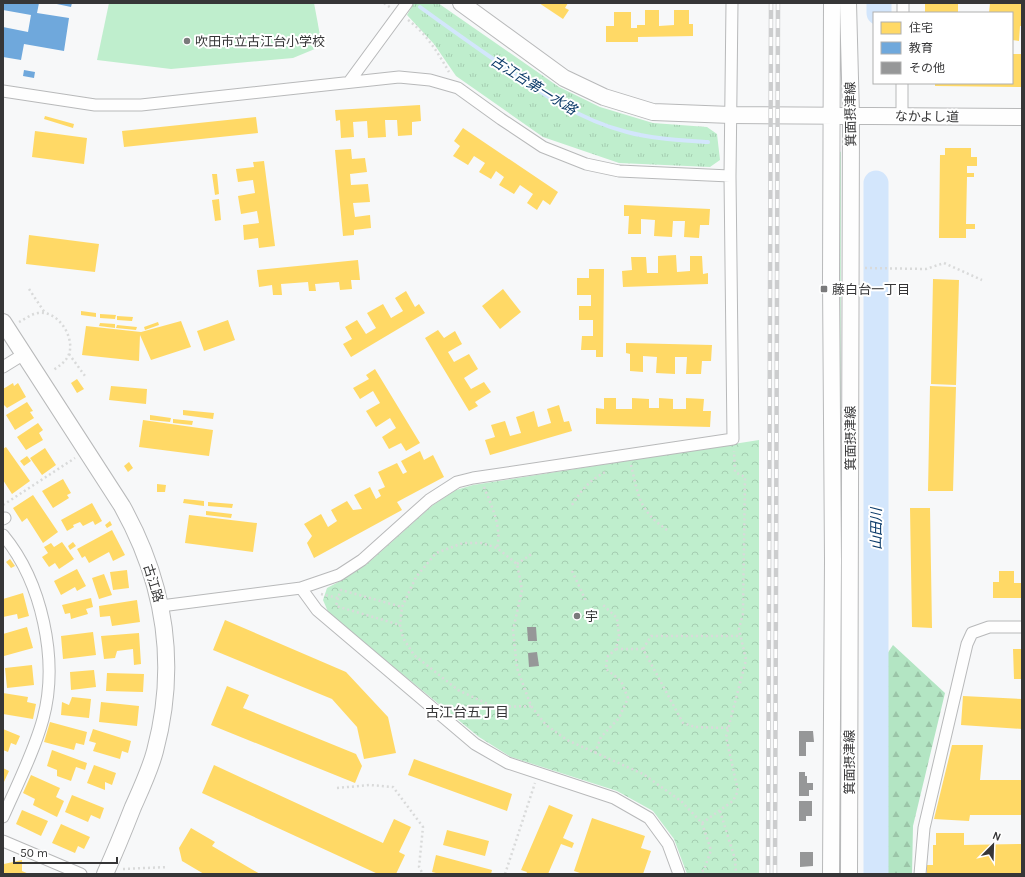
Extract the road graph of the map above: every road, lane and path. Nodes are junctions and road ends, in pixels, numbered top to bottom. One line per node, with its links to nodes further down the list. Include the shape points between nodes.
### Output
1 (384, 3): 7 (path)
2 (407, 3): 7 (street)
3 (461, 3): 12 (main road, なかよし道, via 564,78 604,97 653,112)
4 (732, 3): 12 (street)
5 (832, 3): 13 (main road, 箕面摂津線)
6 (848, 3): 14 (main road, 箕面摂津線)
7 (399, 14): 8 (street); 10 (path, via 410,21 434,47)
8 (349, 82): 10 (street, via 399,77 430,80); 11 (street, via 140,105 95,105)
9 (902, 84): 15 (street)
10 (458, 88): 17 (street, via 543,147 586,164 620,171)
11 (3, 91)
12 (730, 115): 13 (main road, なかよし道); 17 (street)
13 (832, 116): 14 (main road, なかよし道); 70 (main road, 箕面摂津線)
14 (851, 116): 15 (main road, なかよし道); 71 (main road, 箕面摂津線)
15 (902, 116): 16 (main road, なかよし道)
16 (1022, 117)
17 (730, 176): 28 (street)
18 (861, 268): 19 (path, via 926,269 944,263)
19 (982, 280)
20 (29, 289): 21 (path)
21 (46, 314): 22 (path, via 39,313); 23 (path, via 55,318 64,328 70,342)
22 (11, 322): 24 (main road, 古江路)
23 (69, 353): 26 (path, via 62,364); 27 (path)
24 (24, 354): 25 (street); 45 (main road, 古江路, via 133,525 151,569)
25 (3, 367)
26 (50, 372)
27 (85, 376)
28 (733, 439): 32 (street); 49 (path, via 735,472 745,477 743,614)
29 (76, 458): 33 (path)
30 (625, 465): 35 (path, via 630,463 645,510)
31 (613, 468): 34 (path, via 596,477 582,489)
32 (473, 478): 37 (path, via 482,484 495,514 500,538); 41 (street, via 457,482 429,500 362,560 339,574)
33 (3, 505)
34 (572, 505)
35 (667, 530)
36 (3, 535): 58 (street, via 26,572 38,604 46,634 49,670 43,720)
37 (497, 548): 39 (path); 46 (path, via 482,543 463,543 436,554 416,577)
38 (533, 553): 39 (path)
39 (517, 564): 52 (path, via 522,590 513,630 517,668)
40 (572, 571): 43 (path)
41 (301, 588): 42 (path); 45 (street); 55 (street, via 317,610 476,744 508,763)
42 (338, 598): 46 (path, via 340,590); 47 (path, via 336,606)
43 (586, 601)
44 (602, 604): 50 (path, via 616,618 619,636)
45 (161, 606): 64 (main road, 古江路, via 167,662 160,727 146,777)
46 (402, 607): 47 (path)
47 (400, 625): 52 (path, via 403,638 414,655 458,690 494,707)
48 (1022, 627): 72 (street, via 989,627 972,633 967,644 924,828)
49 (739, 636): 51 (path, via 651,636); 53 (path, via 746,660)
50 (616, 649): 51 (path); 54 (path, via 607,657 606,669 621,681 628,698 619,718 601,737)
51 (642, 649): 53 (path, via 683,723 695,727)
52 (531, 706): 54 (path, via 546,724 567,740)
53 (728, 728): 57 (path, via 726,737 738,791 733,801)
54 (595, 753): 59 (path, via 643,774 681,801)
55 (538, 773): 66 (path); 67 (street, via 614,798 649,818 668,844)
56 (337, 788): 65 (path, via 392,786 423,827 419,867)
57 (720, 811): 59 (path); 69 (path, via 735,859)
58 (3, 817)
59 (702, 823): 68 (path, via 711,850 704,870)
60 (3, 841): 63 (street)
61 (168, 867): 62 (path)
62 (120, 870)
63 (81, 874)
64 (105, 874)
65 (423, 874)
66 (505, 874)
67 (679, 874)
68 (699, 874)
69 (736, 874)
70 (831, 874)
71 (849, 874)
72 (920, 874)

